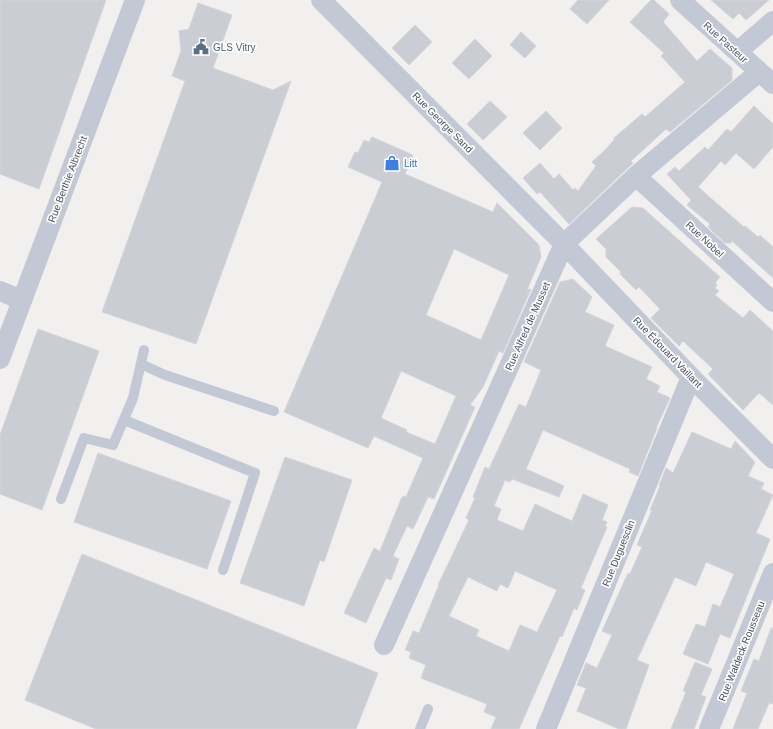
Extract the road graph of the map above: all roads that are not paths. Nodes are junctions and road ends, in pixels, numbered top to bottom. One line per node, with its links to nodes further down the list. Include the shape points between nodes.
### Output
1 (134, 0): 10 (street, Rue Berthie Albrecht)
2 (321, 0): 8 (street, Rue George Sand)
3 (680, 0): 5 (street, Rue Pasteur)
4 (773, 21): 5 (street, via 743,47)
5 (734, 49): 6 (street, Rue Pasteur)
6 (766, 78): 7 (street, Rue Alfred de Musset)
7 (636, 176): 8 (street, Rue Alfred de Musset); 11 (street, Rue Nobel)
8 (564, 244): 15 (street, Rue Édouard Vaillant); 22 (street, Rue Alfred de Musset)
9 (0, 291): 10 (street)
10 (22, 300): 13 (street, Rue Berthie Albrecht)
11 (773, 302)
12 (144, 350): 14 (lane)
13 (0, 359)
14 (141, 364): 16 (lane, via 165,375); 17 (lane, via 133,398)
15 (691, 377): 18 (street, Rue Édouard Vaillant); 25 (street, Rue Duguesclin)
16 (274, 410)
17 (124, 420): 19 (lane, via 113,445 84,438); 20 (lane, via 255,473)
18 (773, 459)
19 (61, 499)
20 (223, 570)
21 (773, 573): 26 (street, Rue Waldeck Rousseau)
22 (384, 645)
23 (428, 709): 24 (lane)
24 (420, 729)
25 (546, 729)
26 (709, 729)

